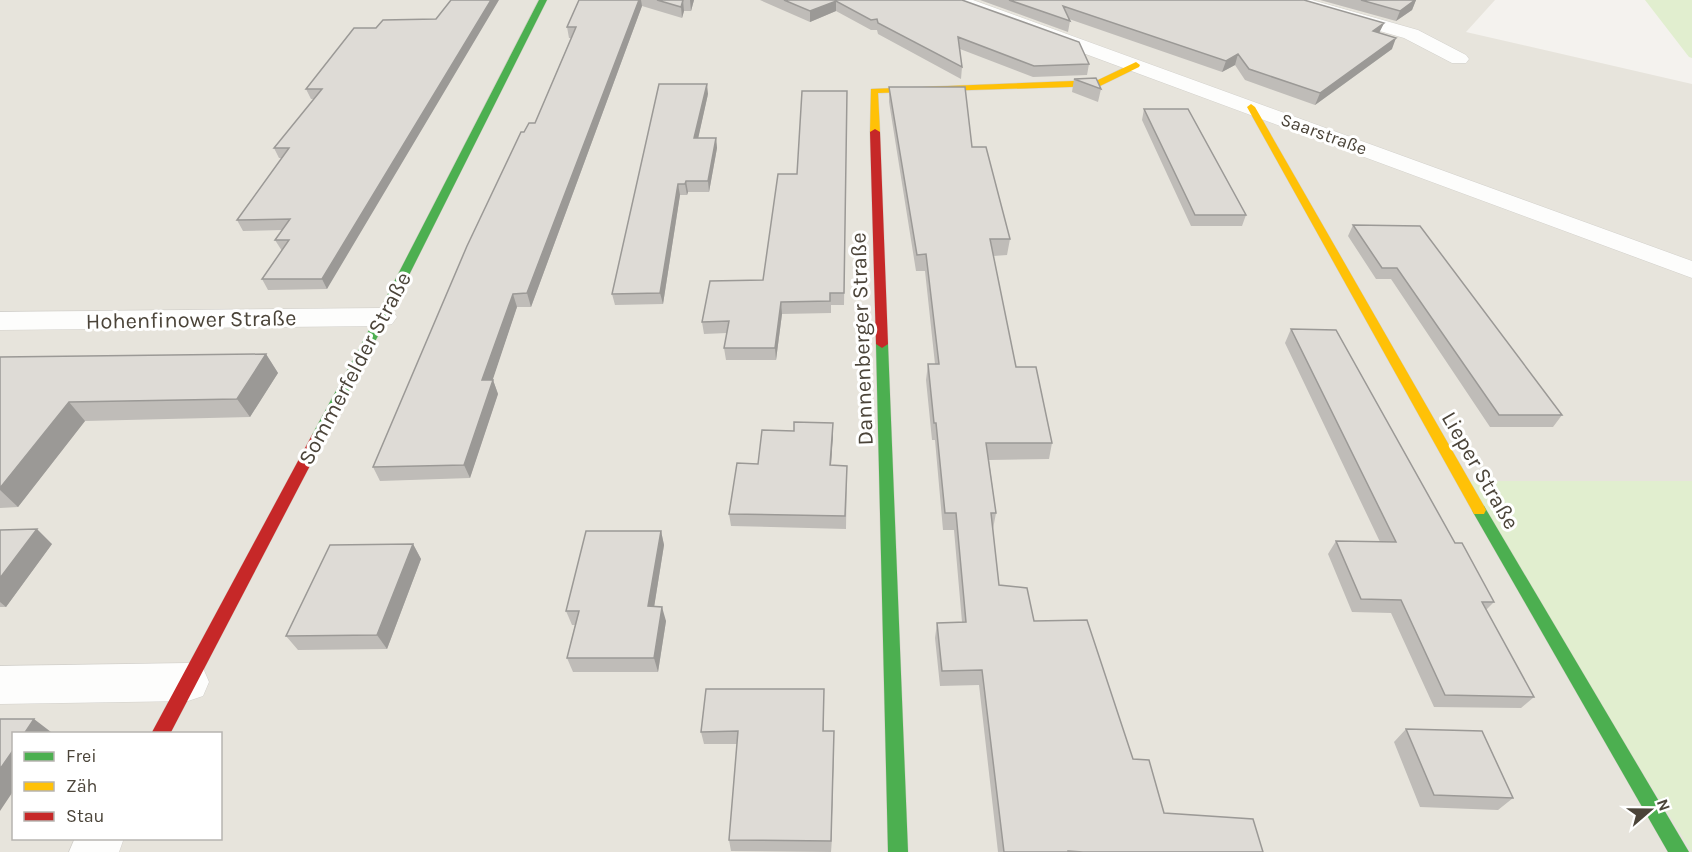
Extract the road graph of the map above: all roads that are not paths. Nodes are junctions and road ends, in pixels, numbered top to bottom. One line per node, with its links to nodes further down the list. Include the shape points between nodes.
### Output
1 (543, 0): 8 (street, Sommerfelder Straße)
2 (956, 0): 5 (street, Saarstraße)
3 (1292, 0): 4 (street, via 1411,34)
4 (1459, 59)
5 (1136, 65): 6 (street, Saarstraße); 13 (street, Dannenberger Straße, via 1100,83 874,91)
6 (1251, 107): 7 (street, Saarstraße); 14 (street, Lieper Straße, via 1456,470)
7 (1692, 270)
8 (382, 317): 9 (street, Hohenfinower Straße); 10 (street, Sommerfelder Straße)
9 (0, 321)
10 (188, 682): 11 (street); 12 (street, Sommerfelder Straße)
11 (0, 685)
12 (161, 732)
13 (898, 852)
14 (1679, 852)

